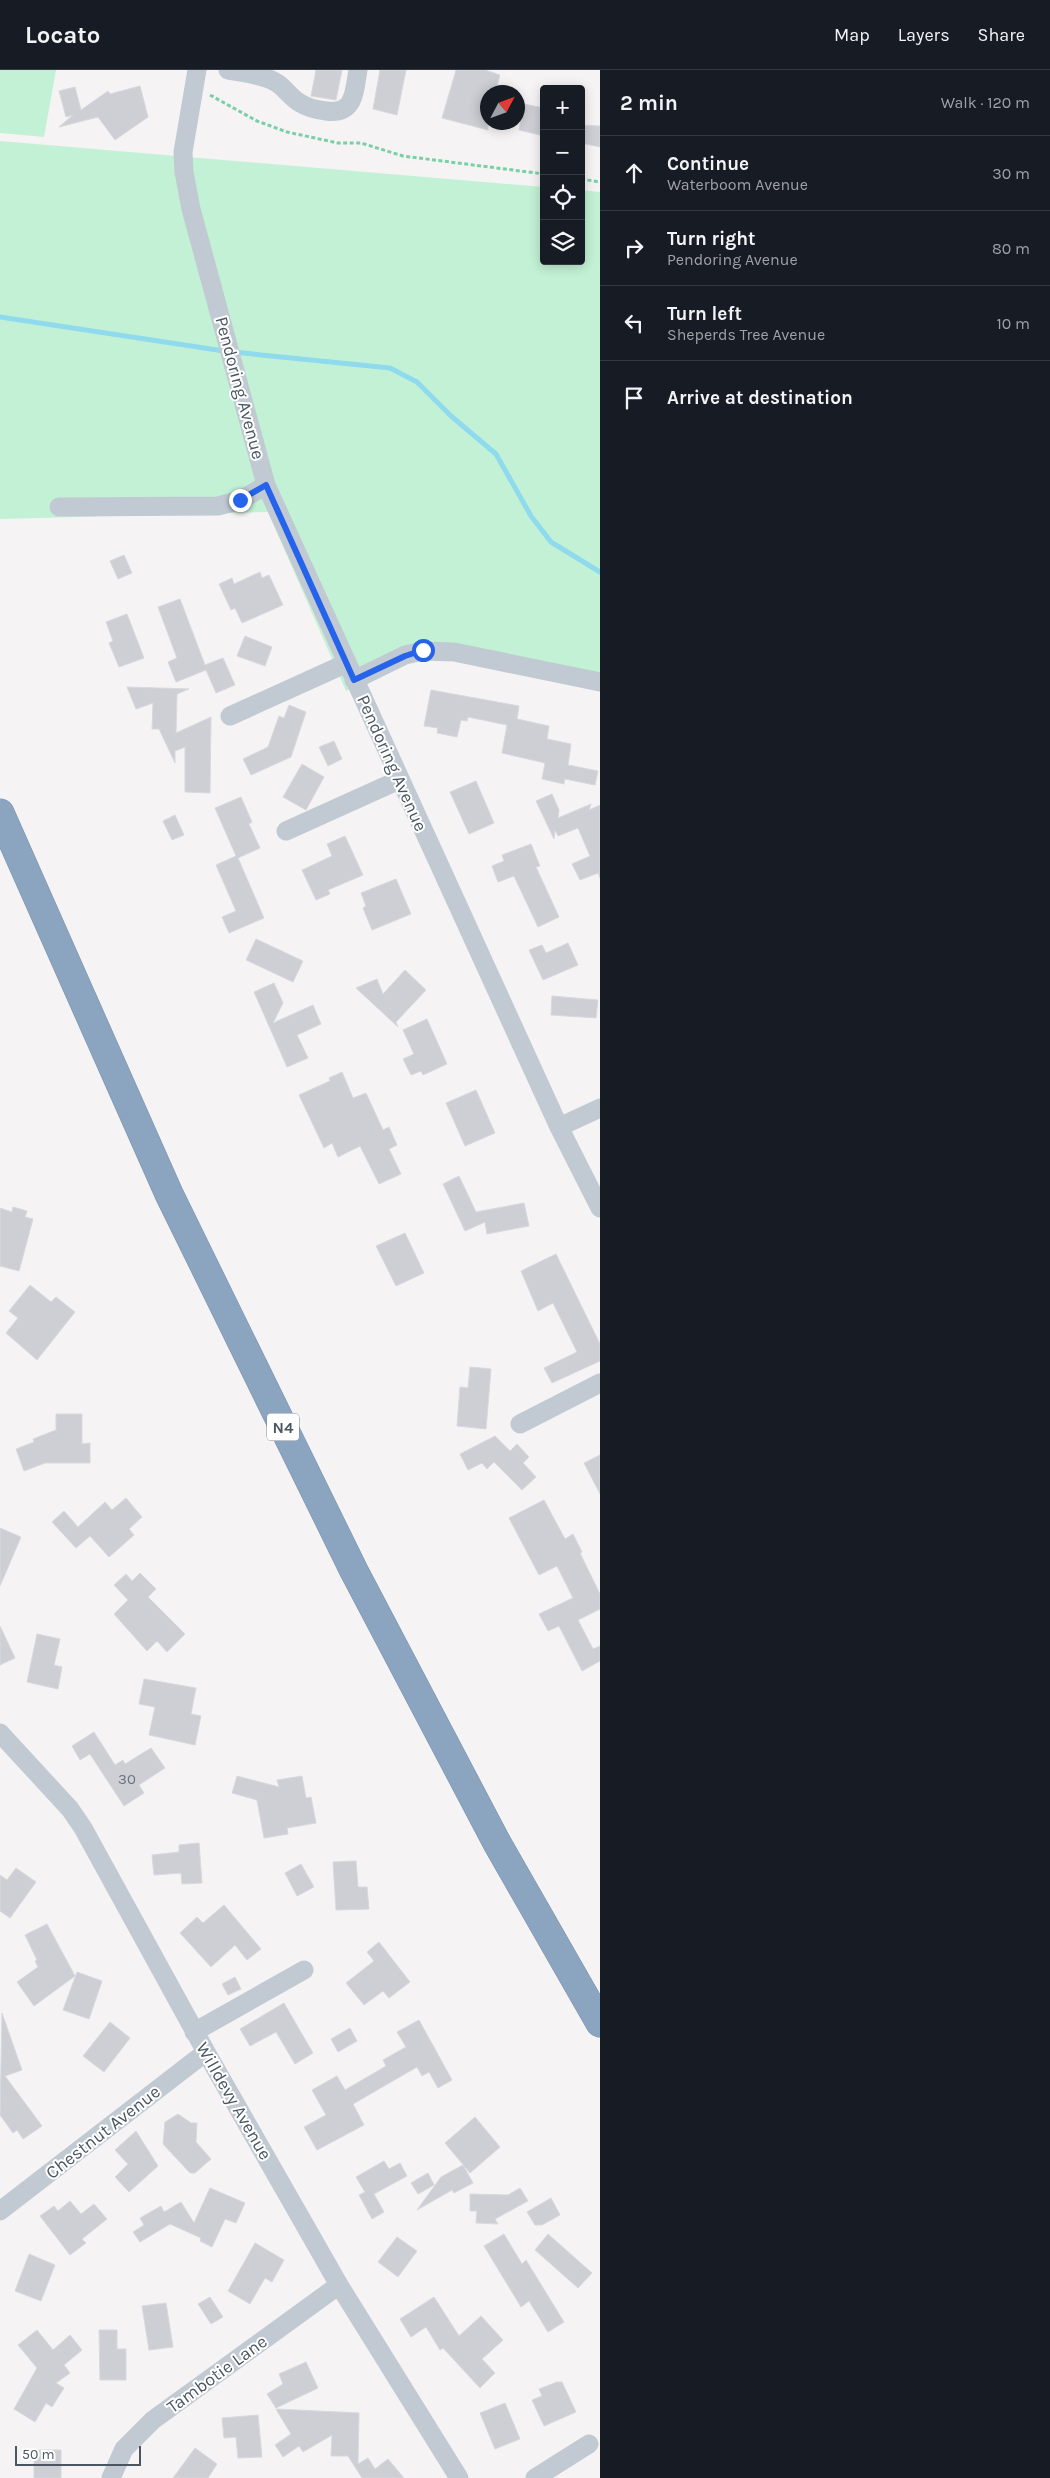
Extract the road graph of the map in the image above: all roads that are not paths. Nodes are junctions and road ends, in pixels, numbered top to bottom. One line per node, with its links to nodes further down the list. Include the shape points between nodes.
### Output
1 (228, 70): 2 (street, via 277,83 300,103 331,112 342,111 353,99)
2 (358, 70)
3 (195, 78): 4 (street, Pendoring Avenue, via 183,152 184,172)
4 (266, 485): 5 (street, via 240,500 218,506); 6 (street, Pendoring Avenue)
5 (59, 507)
6 (350, 671): 7 (street, via 423,650 454,652); 8 (street); 9 (street, Pendoring Avenue)
7 (600, 682)
8 (230, 716)
9 (399, 780): 11 (street); 13 (street, Pendoring Avenue)
10 (0, 813): 19 (highway, N4, via 169,1194 354,1571 496,1843)
11 (286, 831)
12 (600, 1108): 13 (street)
13 (559, 1127): 14 (street, Pendoring Avenue)
14 (600, 1208)
15 (600, 1383): 16 (street)
16 (520, 1424)
17 (0, 1733): 20 (street, Willdevy Avenue, via 70,1809 83,1828)
18 (304, 1970): 20 (street)
19 (600, 2023)
20 (194, 2032): 21 (street, Willdevy Avenue)
21 (206, 2052): 22 (street, Chestnut Avenue); 23 (street, Willdevy Avenue)
22 (0, 2211)
23 (339, 2285): 25 (street, Tambotie Lane, via 153,2420 124,2449); 26 (street, Willdevy Avenue)
24 (589, 2444): 27 (street)
25 (111, 2478)
26 (459, 2478)
27 (535, 2478)

